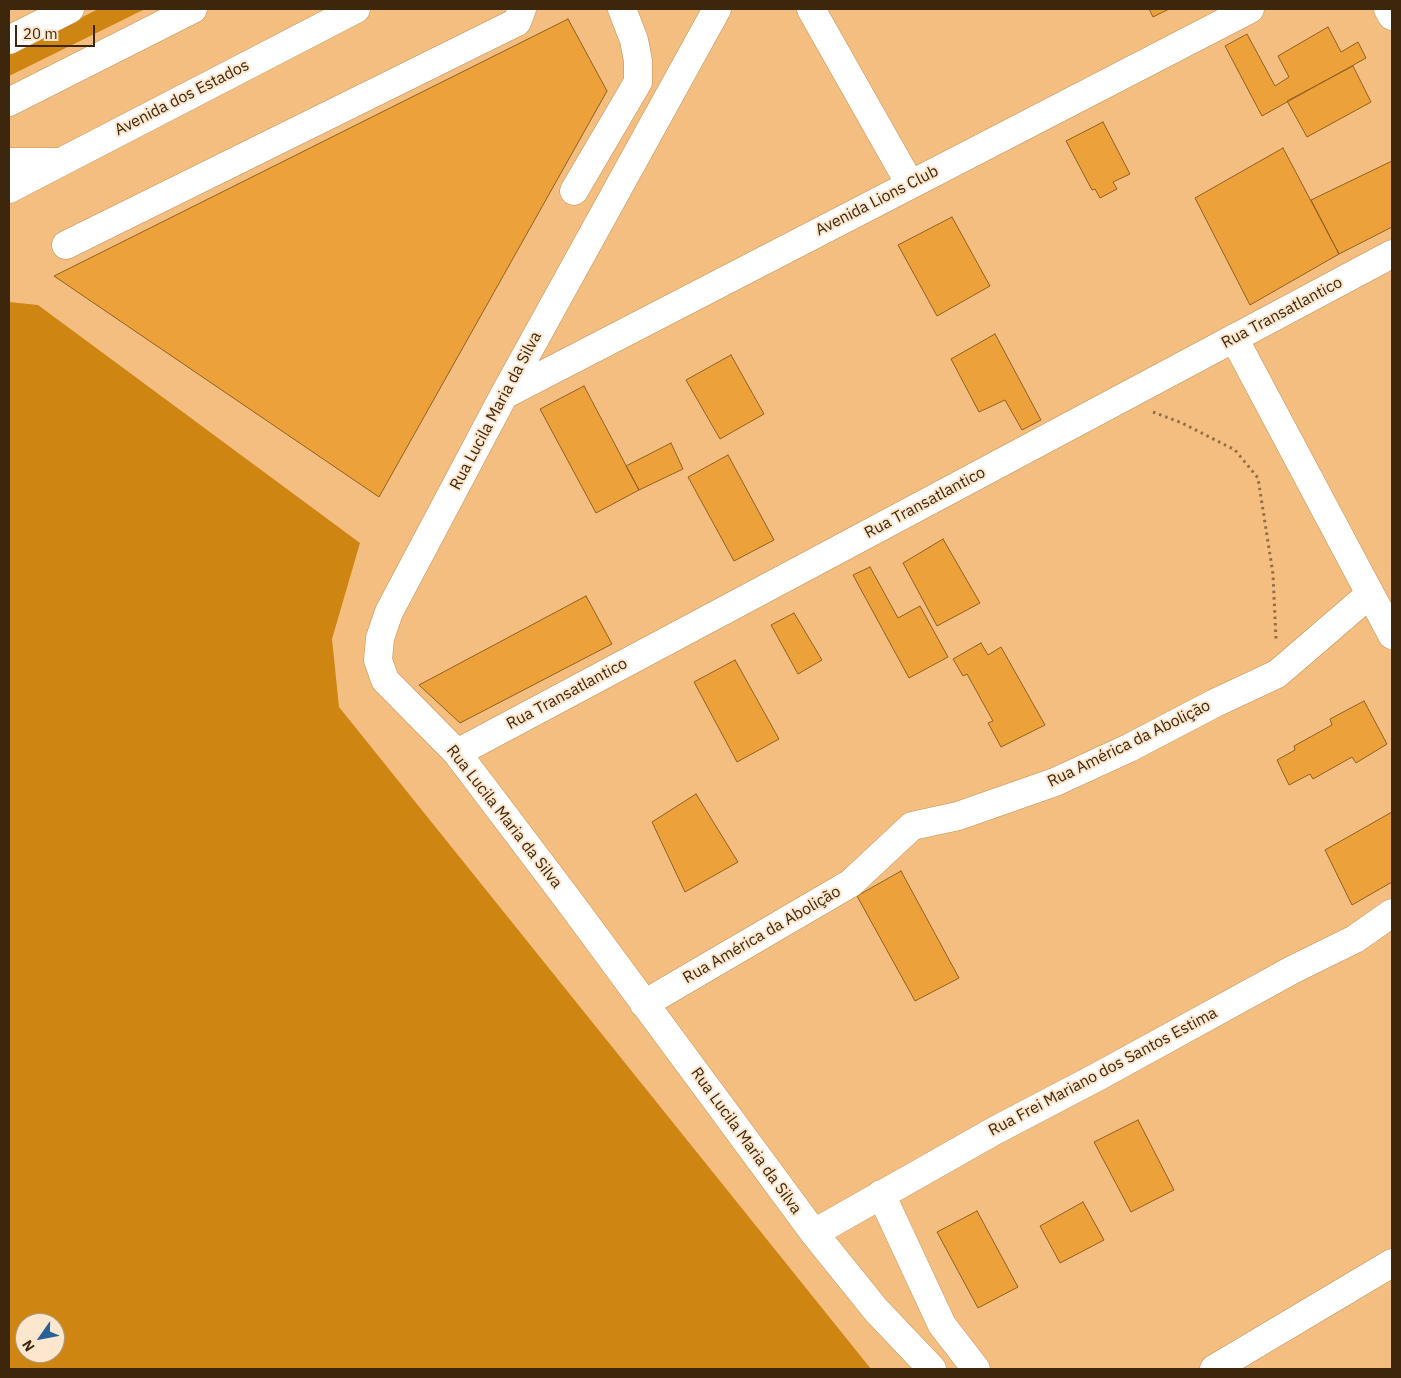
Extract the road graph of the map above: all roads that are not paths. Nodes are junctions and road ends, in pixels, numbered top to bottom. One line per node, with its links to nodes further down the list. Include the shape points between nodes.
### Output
1 (70, 9): 12 (main road)
2 (193, 9): 13 (main road)
3 (356, 9): 15 (main road, Avenida dos Estados)
4 (543, 9): 10 (main road)
5 (622, 9): 18 (main road, via 634,40 638,82)
6 (717, 9): 22 (main road, Rua Lucila Maria da Silva)
7 (811, 9): 16 (main road)
8 (1250, 9): 16 (main road, Avenida Lions Club)
9 (1388, 9): 11 (main road)
10 (520, 16): 19 (main road)
11 (1392, 16)
12 (9, 40)
13 (9, 102)
14 (9, 162): 15 (main road)
15 (58, 162): 17 (main road, Avenida dos Estados)
16 (910, 184): 22 (main road, Avenida Lions Club)
17 (9, 189)
18 (574, 191)
19 (66, 245)
20 (1392, 254): 21 (main road, Rua Transatlantico)
21 (1234, 338): 23 (main road); 25 (main road, Rua Transatlantico)
22 (504, 396): 25 (main road, Rua Lucila Maria da Silva, via 389,612 378,650 385,680)
23 (1370, 594): 24 (main road); 27 (main road, Rua América da Abolição, via 1277,674 1055,782 958,816 912,826 851,883)
24 (1392, 635)
25 (457, 753): 27 (main road, Rua Lucila Maria da Silva)
26 (1392, 913): 28 (main road, Rua Frei Mariano dos Santos Estima, via 1355,939 1267,983)
27 (644, 1004): 29 (main road, Rua Lucila Maria da Silva)
28 (880, 1194): 29 (main road, Rua Frei Mariano dos Santos Estima); 32 (main road, via 942,1325)
29 (814, 1233): 31 (main road, Rua Lucila Maria da Silva, via 876,1310)
30 (1392, 1263): 33 (main road)
31 (932, 1369)
32 (976, 1369)
33 (1214, 1369)

